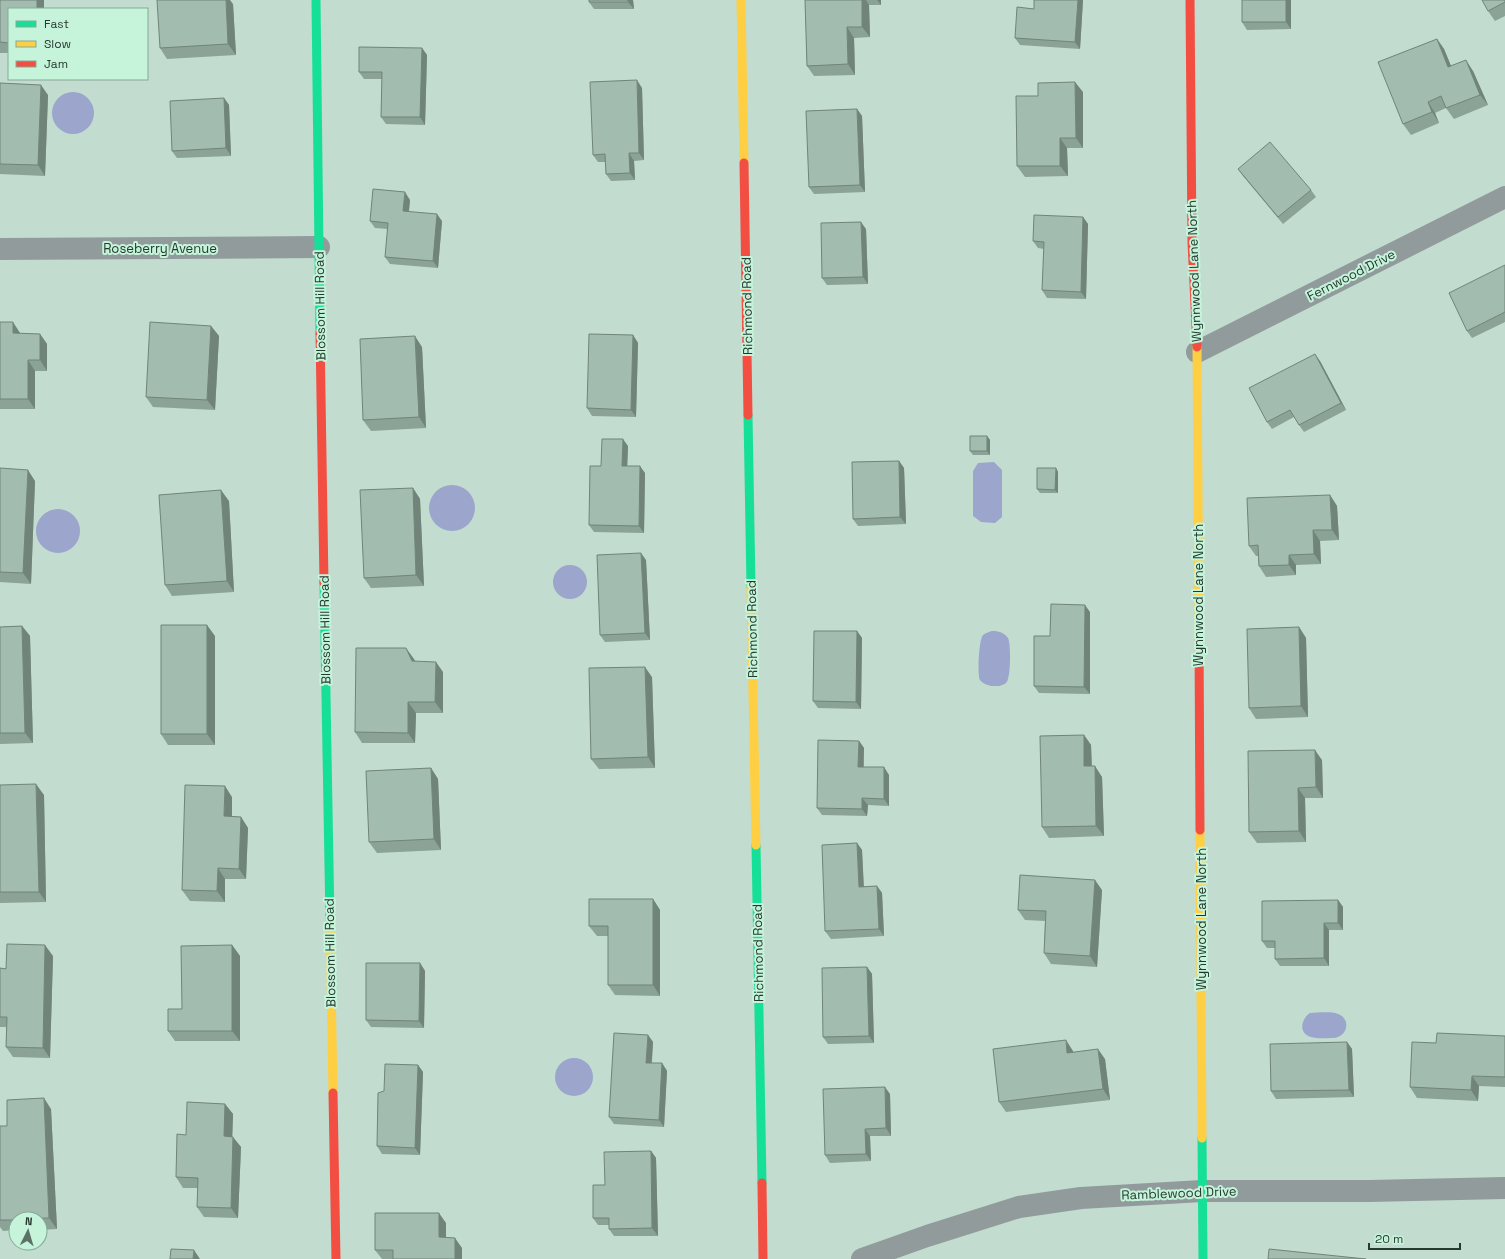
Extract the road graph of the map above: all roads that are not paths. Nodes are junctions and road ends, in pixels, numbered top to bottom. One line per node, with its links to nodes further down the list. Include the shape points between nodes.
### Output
1 (316, 0): 5 (street, Blossom Hill Road)
2 (741, 0): 11 (street, Richmond Road)
3 (1190, 0): 7 (street, Wynnwood Lane North, via 1192,242)
4 (1505, 197): 7 (street, Fernwood Drive)
5 (319, 247): 6 (street, Roseberry Avenue); 10 (street, Blossom Hill Road)
6 (0, 249)
7 (1197, 352): 9 (street, Wynnwood Lane North)
8 (1505, 1188): 9 (street, Ramblewood Drive, via 1369,1191)
9 (1202, 1190): 12 (street, Ramblewood Drive, via 1081,1198 1019,1207 934,1233); 13 (street, Wynnwood Lane North)
10 (336, 1259)
11 (763, 1259)
12 (862, 1259)
13 (1203, 1259)

